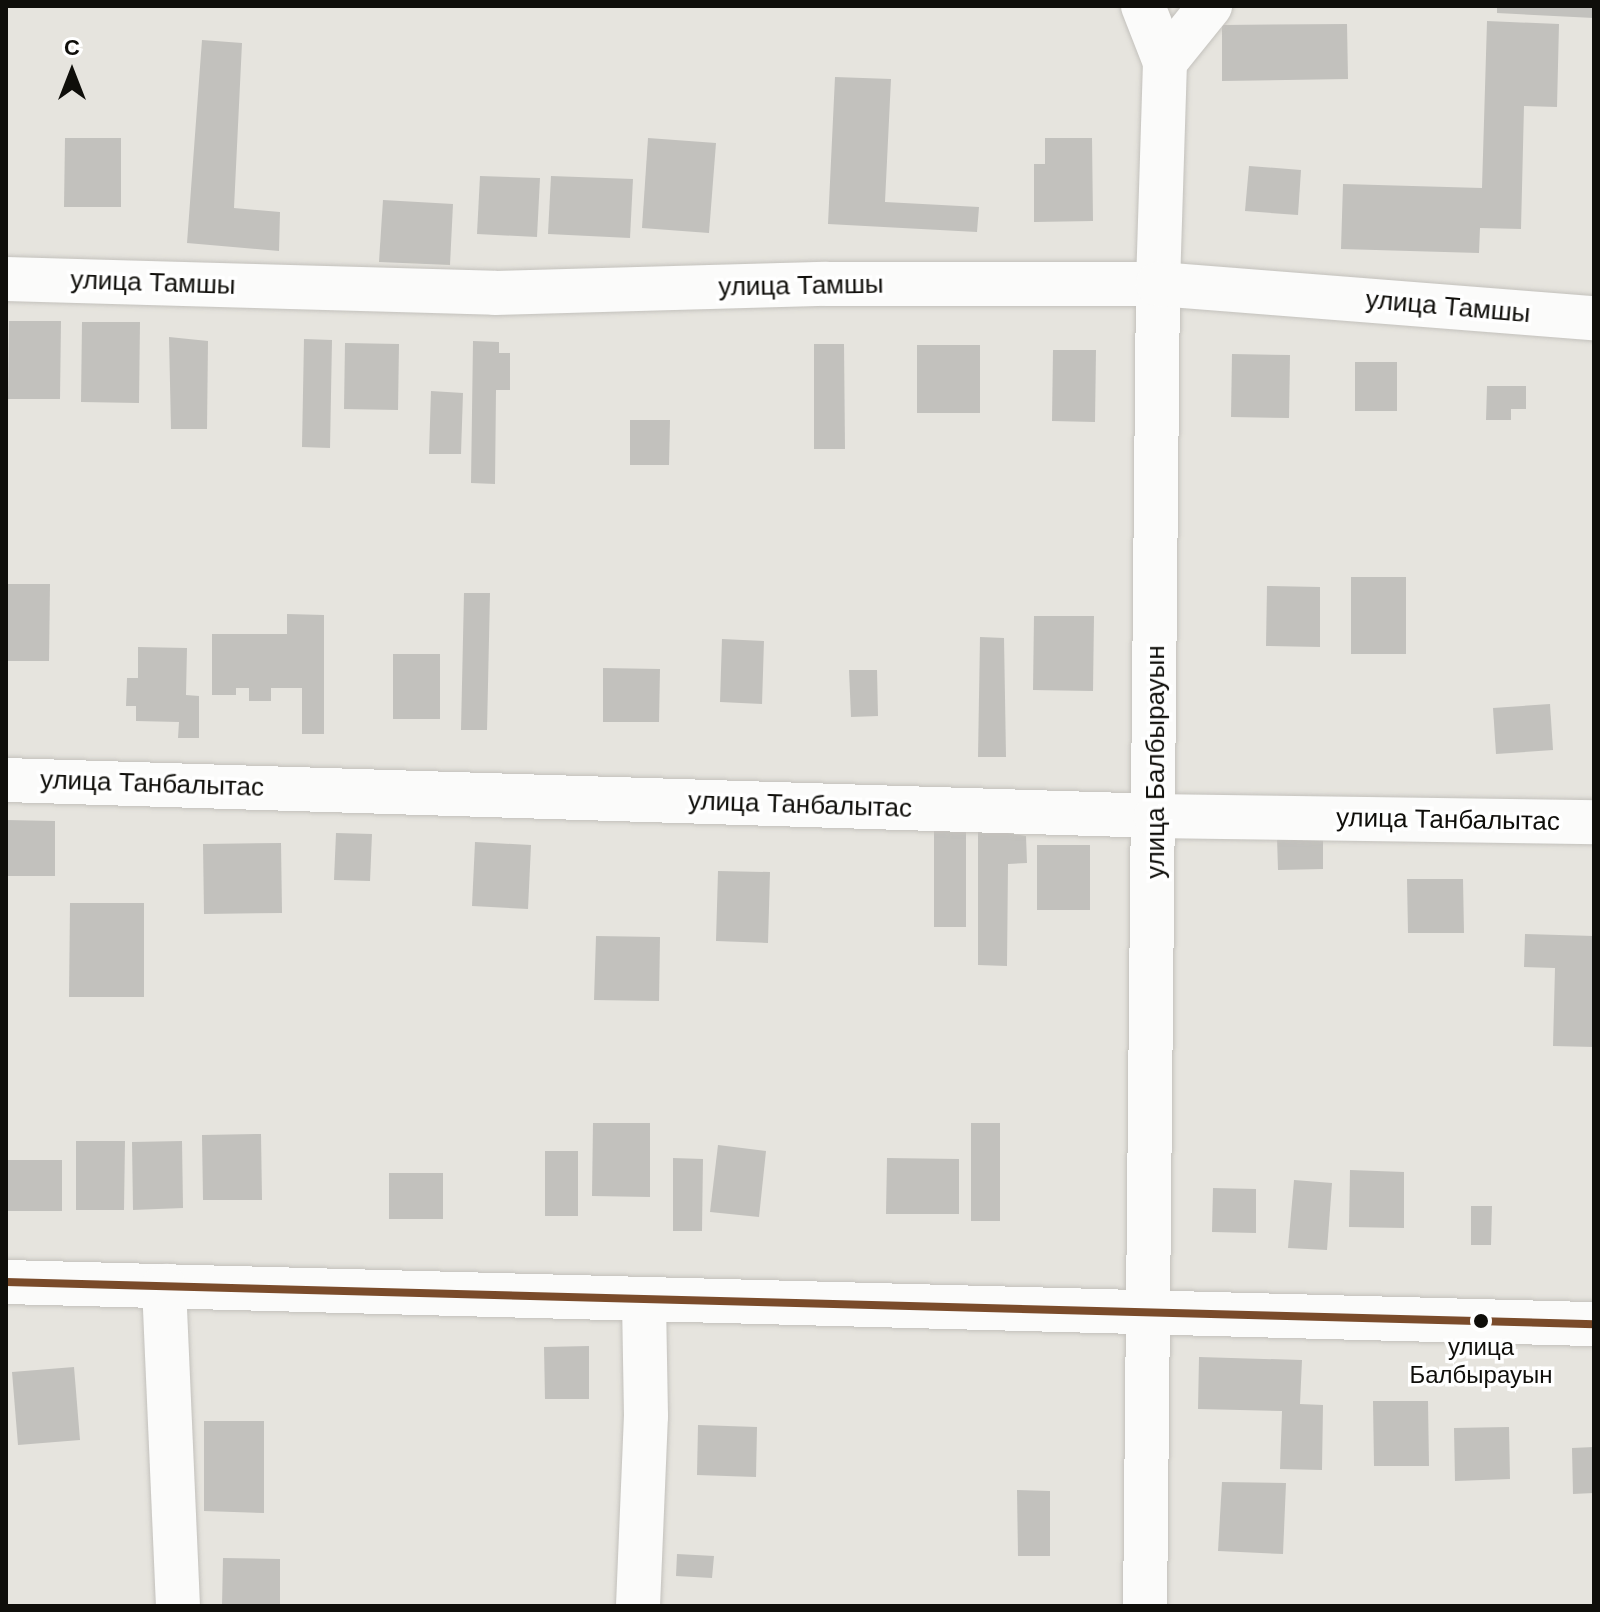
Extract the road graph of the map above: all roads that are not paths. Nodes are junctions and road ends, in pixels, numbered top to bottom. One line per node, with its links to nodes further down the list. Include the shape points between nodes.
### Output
1 (1143, 6): 3 (street)
2 (1210, 6): 3 (street)
3 (1165, 62): 5 (street, улица Балбырауын)
4 (6, 279): 5 (street, улица Тамшы, via 495,293 826,284)
5 (1158, 284): 6 (street, улица Тамшы); 8 (street, улица Балбырауын)
6 (1594, 318)
7 (6, 780): 8 (street, улица Танбалытас)
8 (1156, 816): 9 (street, улица Танбалытас); 13 (street, улица Балбырауын)
9 (1594, 822)
10 (6, 1282): 11 (street)
11 (164, 1286): 12 (street); 15 (street)
12 (644, 1299): 13 (street); 16 (street, via 646,1416)
13 (1151, 1312): 14 (street); 17 (street, улица Балбырауын)
14 (1594, 1324)
15 (178, 1606)
16 (638, 1606)
17 (1145, 1606)

